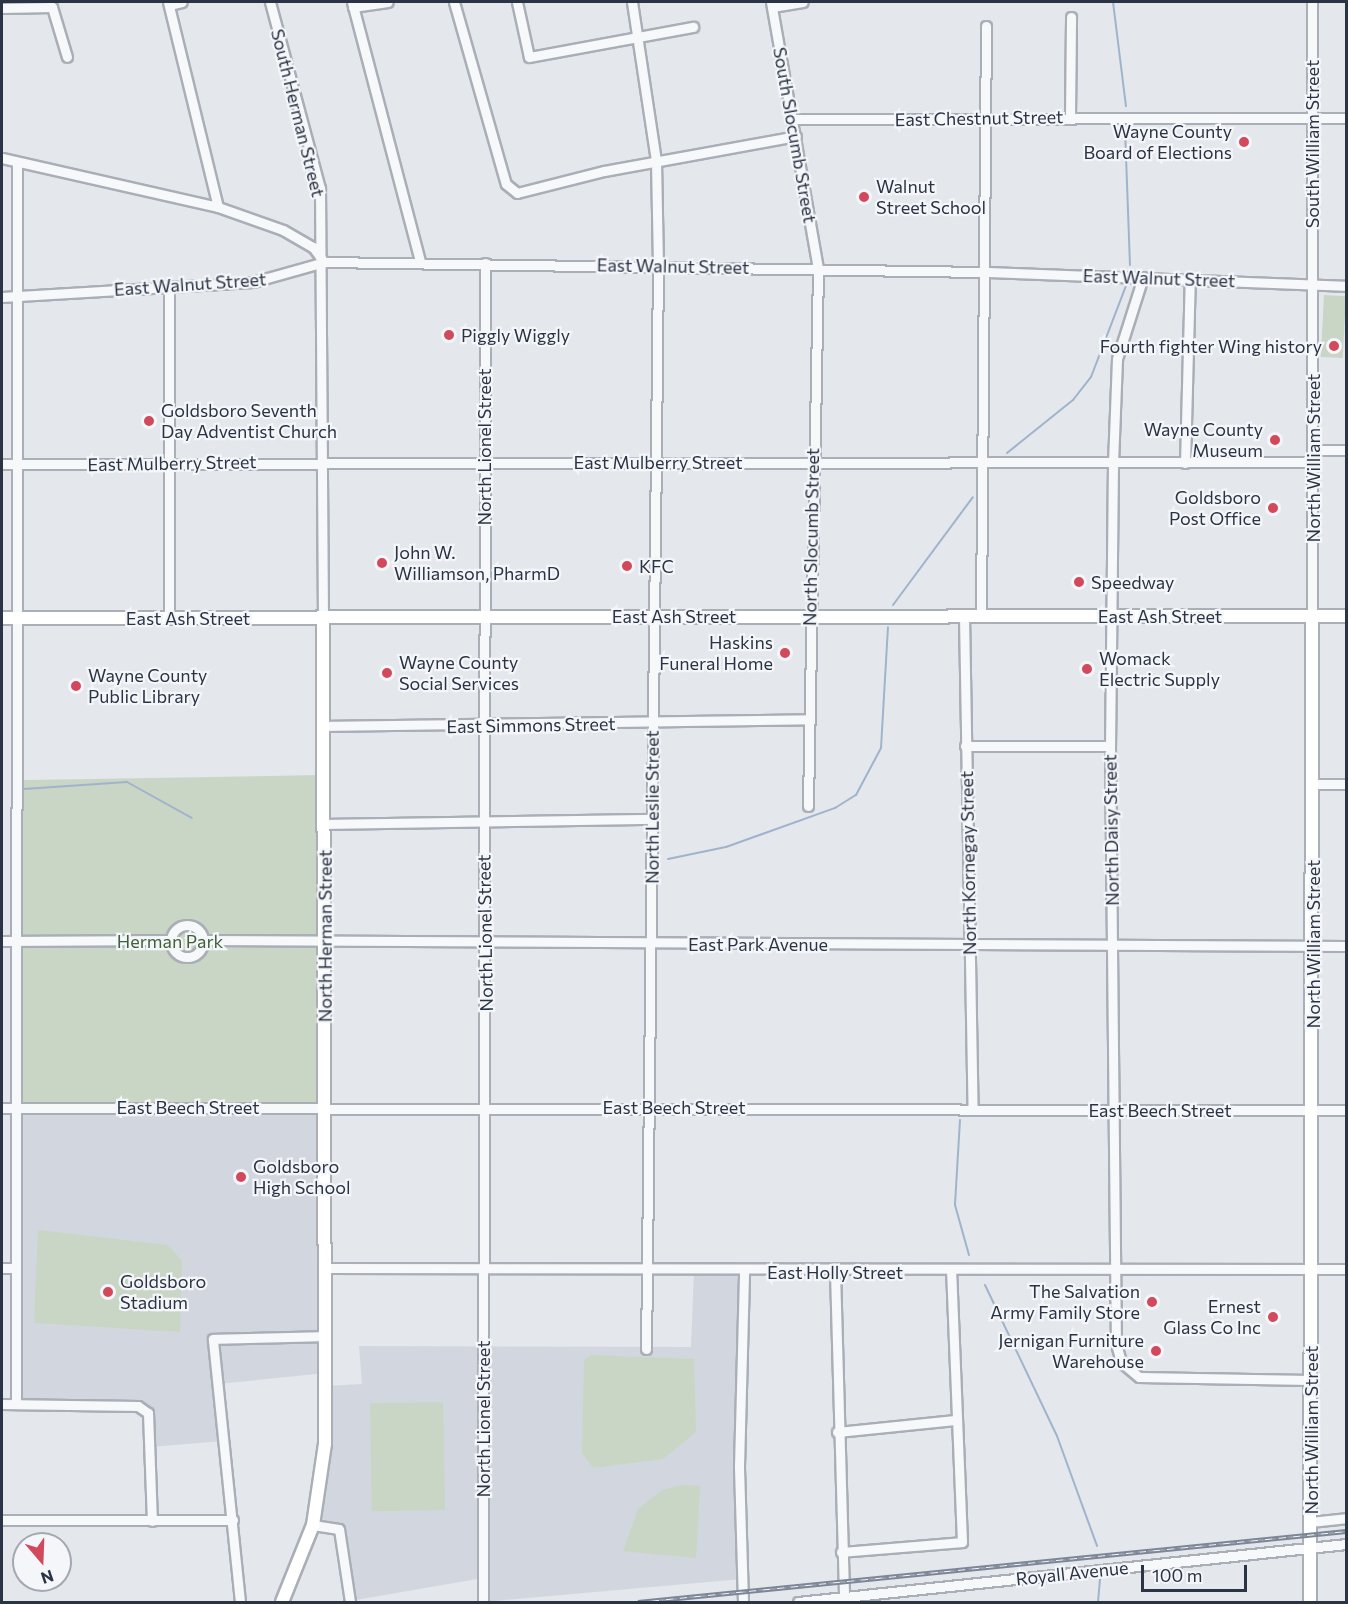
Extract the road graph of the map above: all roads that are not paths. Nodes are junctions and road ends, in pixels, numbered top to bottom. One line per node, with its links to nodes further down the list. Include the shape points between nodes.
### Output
1 (182, 2): 9 (street)
2 (270, 2): 28 (street, South Herman Street, via 320,188)
3 (388, 2): 10 (street)
4 (454, 2): 25 (street, via 510,190)
5 (517, 2): 16 (street, via 529,57)
6 (632, 2): 16 (street, North Leslie Street)
7 (803, 2): 11 (street)
8 (1312, 2): 19 (street, South William Street)
9 (169, 3): 27 (street)
10 (352, 4): 29 (street)
11 (771, 4): 21 (street, South Slocumb Street)
12 (2, 8): 17 (street, via 52,7)
13 (1071, 17): 18 (street)
14 (987, 26): 22 (street)
15 (693, 27): 16 (street)
16 (638, 39): 25 (street, North Leslie Street)
17 (67, 57)
18 (1070, 117): 19 (street, East Chestnut Street); 22 (street, East Chestnut Street)
19 (1312, 118): 20 (street, East Chestnut Street); 37 (street, South William Street)
20 (1347, 118)
21 (792, 119): 22 (street, East Chestnut Street); 23 (street, South Slocumb Street)
22 (986, 119): 33 (street)
23 (796, 136): 25 (street); 32 (street, South Slocumb Street)
24 (2, 158): 26 (street)
25 (656, 161): 31 (street, North Leslie Street)
26 (17, 162): 27 (street); 40 (street)
27 (218, 207): 28 (street, via 283,230 313,247)
28 (324, 262): 29 (street, East Walnut Street); 36 (street, East Walnut Street, via 253,282); 43 (street, North Herman Street)
29 (420, 262): 30 (street, East Walnut Street)
30 (485, 263): 31 (street, East Walnut Street); 44 (street, North Lionel Street)
31 (658, 265): 32 (street, East Walnut Street); 47 (street, North Leslie Street)
32 (818, 269): 33 (street, East Walnut Street); 45 (street, North Slocumb Street)
33 (986, 272): 34 (street, East Walnut Street); 48 (street)
34 (1143, 277): 35 (street, East Walnut Street); 53 (street, North Daisy Street, via 1117,359)
35 (1190, 278): 37 (street, East Walnut Street); 49 (street)
36 (169, 286): 40 (street, East Walnut Street); 52 (street)
37 (1313, 286): 38 (street, East Walnut Street); 41 (street, North William Street)
38 (1347, 286)
39 (2, 297): 40 (street, East Walnut Street)
40 (16, 297): 51 (street)
41 (1314, 450): 42 (street); 46 (street, North William Street)
42 (1347, 450)
43 (323, 460): 44 (street, East Mulberry Street); 52 (street, East Mulberry Street); 65 (street, North Herman Street)
44 (484, 460): 47 (street, East Mulberry Street); 60 (street, North Lionel Street)
45 (811, 462): 47 (street, East Mulberry Street); 48 (street, East Mulberry Street); 55 (street, North Slocumb Street)
46 (1314, 462): 49 (street, East Mulberry Street); 58 (street, North William Street)
47 (654, 463): 54 (street, North Leslie Street)
48 (983, 463): 53 (street, East Mulberry Street); 57 (street)
49 (1185, 463): 53 (street, East Mulberry Street)
50 (2, 464): 51 (street, East Mulberry Street)
51 (16, 464): 52 (street, East Mulberry Street); 63 (street)
52 (169, 464): 64 (street)
53 (1113, 464): 61 (street, North Daisy Street)
54 (657, 616): 55 (main road, East Ash Street); 60 (main road, East Ash Street); 67 (street, North Leslie Street)
55 (809, 616): 56 (main road, East Ash Street); 66 (street, North Slocumb Street)
56 (964, 616): 57 (main road, East Ash Street); 70 (street, North Kornegay Street)
57 (981, 616): 61 (main road, East Ash Street)
58 (1312, 616): 59 (main road, East Ash Street); 61 (main road, East Ash Street); 72 (main road, North William Street)
59 (1347, 616)
60 (484, 617): 65 (main road, East Ash Street); 69 (street, North Lionel Street)
61 (1113, 617): 71 (street, North Daisy Street)
62 (2, 618): 63 (main road, East Ash Street)
63 (16, 618): 64 (main road, East Ash Street); 81 (street)
64 (169, 618): 65 (main road, East Ash Street)
65 (323, 619): 68 (main road, North Herman Street)
66 (809, 718): 67 (street, East Simmons Street); 74 (street, North Slocumb Street)
67 (652, 724): 69 (street, East Simmons Street); 75 (street, North Leslie Street)
68 (324, 726): 69 (street, East Simmons Street); 77 (main road, North Herman Street)
69 (484, 727): 76 (street, North Lionel Street)
70 (965, 746): 71 (street); 85 (street, North Kornegay Street)
71 (1110, 746): 86 (street, North Daisy Street)
72 (1312, 784): 73 (street); 87 (main road, North William Street)
73 (1347, 784)
74 (808, 806)
75 (653, 819): 76 (street); 84 (street, North Leslie Street)
76 (483, 823): 77 (street); 83 (street, North Lionel Street)
77 (326, 824): 82 (main road, North Herman Street)
78 (170, 940): 79 (street, East Park Avenue, via 175,929 187,924); 79 (street, via 174,951 186,957 198,953); 81 (street)
79 (204, 940): 82 (street, East Park Avenue)
80 (2, 941): 81 (street)
81 (16, 941): 93 (street)
82 (324, 942): 83 (street, East Park Avenue); 91 (main road, North Herman Street)
83 (487, 942): 84 (street, East Park Avenue); 89 (street, North Lionel Street)
84 (650, 943): 85 (street, East Park Avenue); 90 (street, North Leslie Street)
85 (970, 944): 86 (street, East Park Avenue); 95 (street, North Kornegay Street)
86 (1113, 944): 87 (street, East Park Avenue); 96 (street, North Daisy Street)
87 (1313, 946): 88 (street, East Park Avenue); 94 (main road, North William Street)
88 (1347, 946)
89 (485, 1106): 90 (street, East Beech Street); 91 (street, East Beech Street); 98 (street, North Lionel Street)
90 (649, 1106): 95 (street, East Beech Street); 103 (street, North Leslie Street)
91 (326, 1107): 93 (street, East Beech Street); 101 (main road, North Herman Street)
92 (2, 1108): 93 (street, East Beech Street)
93 (16, 1108): 100 (street)
94 (1312, 1109): 96 (street, East Beech Street); 97 (street, East Beech Street); 102 (main road, North William Street)
95 (973, 1110): 96 (street, East Beech Street)
96 (1111, 1110): 105 (street, North Daisy Street)
97 (1347, 1110)
98 (483, 1266): 101 (street, East Holly Street); 103 (street, East Holly Street); 129 (street, North Lionel Street)
99 (2, 1268): 100 (street)
100 (16, 1268): 113 (street)
101 (324, 1268): 109 (main road, North Herman Street)
102 (1311, 1268): 104 (street, East Holly Street); 105 (street, East Holly Street); 111 (main road, North William Street)
103 (647, 1269): 108 (street, East Holly Street); 110 (street, North Leslie Street)
104 (1347, 1269)
105 (1115, 1270): 107 (street, East Holly Street); 111 (street, North Daisy Street, via 1116,1344 1121,1362 1139,1377)
106 (836, 1271): 107 (street, East Holly Street); 108 (street, East Holly Street); 115 (street)
107 (951, 1271): 114 (street)
108 (744, 1272): 130 (street, via 739,1466)
109 (325, 1336): 118 (street, via 213,1339); 121 (main road, North Herman Street, via 325,1444)
110 (646, 1348)
111 (1310, 1380): 120 (main road, North William Street)
112 (2, 1404): 113 (street)
113 (16, 1404): 119 (street, via 138,1406 148,1413)
114 (955, 1420): 115 (street); 124 (street, via 962,1542)
115 (837, 1432): 124 (street)
116 (1347, 1518): 120 (street)
117 (2, 1520): 119 (street)
118 (233, 1520): 119 (street); 126 (street)
119 (152, 1521)
120 (1310, 1522): 123 (main road, North William Street)
121 (313, 1525): 127 (main road, North Herman Street); 128 (street, via 339,1529)
122 (1347, 1544): 123 (street, Royall Avenue)
123 (1310, 1548): 125 (street, Royall Avenue); 132 (main road, North William Street)
124 (841, 1552): 125 (street)
125 (844, 1597): 131 (street, Royall Avenue)
126 (240, 1602)
127 (282, 1602)
128 (350, 1602)
129 (483, 1602)
130 (743, 1602)
131 (798, 1602)
132 (1310, 1602)

